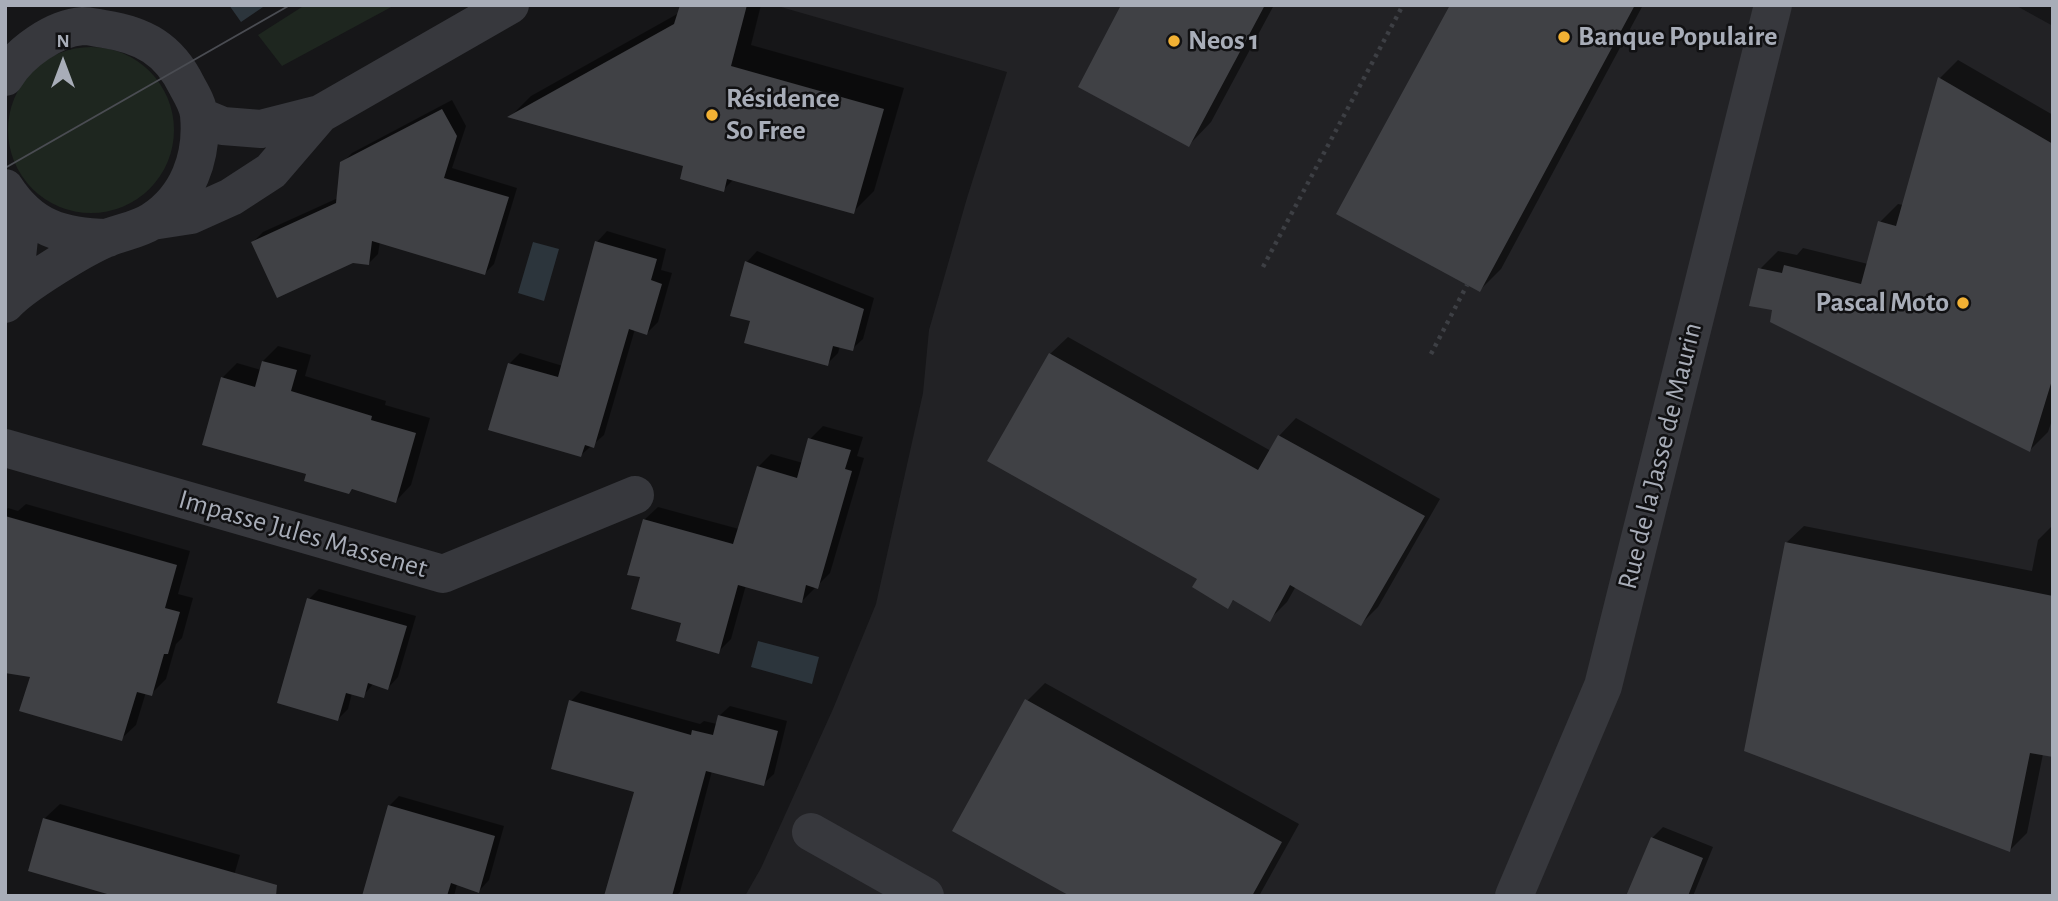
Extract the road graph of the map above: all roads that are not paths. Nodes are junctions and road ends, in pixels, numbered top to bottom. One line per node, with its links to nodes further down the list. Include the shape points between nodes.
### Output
1 (510, 5): 5 (street)
2 (1773, 5): 15 (street, Rue de la Jasse de Maurin, via 1603,687)
3 (83, 16): 4 (street, via 36,44); 6 (street, via 158,48 180,70)
4 (7, 70)
5 (320, 114): 6 (street, via 261,129 223,125); 8 (street, via 271,171 231,197 191,215)
6 (199, 116): 8 (street, via 200,146 191,176 175,201)
7 (14, 199): 9 (street, via 48,228 77,237); 10 (street)
8 (152, 221): 9 (street)
9 (108, 238): 10 (street)
10 (9, 300)
11 (5, 448): 12 (street, Impasse Jules Massenet, via 443,573)
12 (635, 495)
13 (811, 832): 14 (street)
14 (925, 896)
15 (1514, 896)

